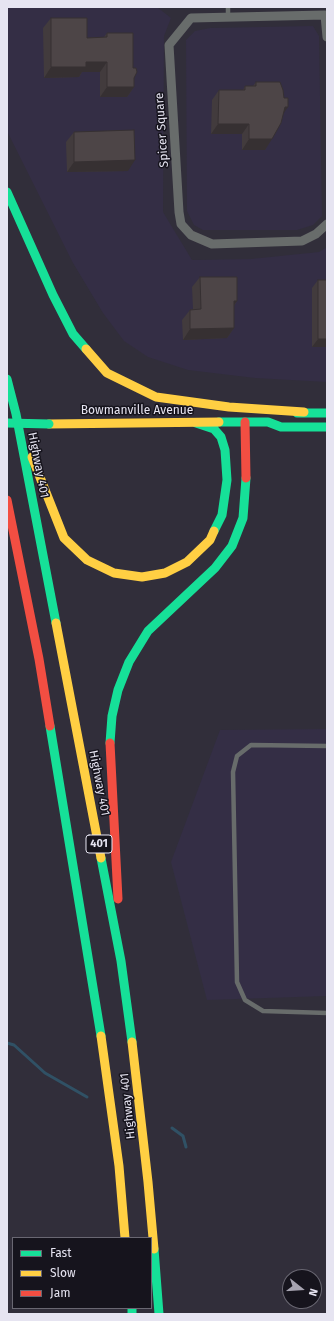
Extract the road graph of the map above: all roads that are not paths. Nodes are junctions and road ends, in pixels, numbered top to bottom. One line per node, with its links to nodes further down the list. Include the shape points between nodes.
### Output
1 (228, 7): 3 (lane)
2 (326, 11): 3 (street, Spicer Square); 4 (street, Spicer Square)
3 (228, 17): 6 (street, Spicer Square, via 191,18 169,45 181,224 191,235 212,244 302,241 316,234)
4 (327, 37)
5 (7, 192): 8 (main road, via 73,334 107,373 156,397 229,407)
6 (327, 224)
7 (7, 379): 10 (main road, Highway 401 / 401)
8 (304, 412): 9 (main road, Bowmanville Avenue); 12 (main road, Bowmanville Avenue, via 281,415)
9 (327, 413)
10 (16, 414): 14 (main road, via 64,538 87,560 107,570 142,577 165,573 187,562 210,540 222,515 227,480 222,436 214,429); 18 (main road, Highway 401 / 401)
11 (245, 422): 12 (main road, Bowmanville Avenue); 14 (main road, Bowmanville Avenue); 18 (main road, via 246,482 243,518 232,546 215,568 148,631 129,662 118,690 112,716 110,746)
12 (268, 422): 15 (main road, Bowmanville Avenue, via 281,427)
13 (7, 423): 14 (main road, Bowmanville Avenue, bridge)
14 (196, 423)
15 (327, 427)
16 (7, 500): 20 (main road, Highway 401 / 401, via 39,659 102,1049 119,1166)
17 (327, 746): 19 (lane, via 251,745 237,756 233,772 237,982 245,1000 263,1011)
18 (121, 961): 21 (main road, Highway 401 / 401, via 148,1182)
19 (327, 1013)
20 (126, 1237)
21 (158, 1314)

